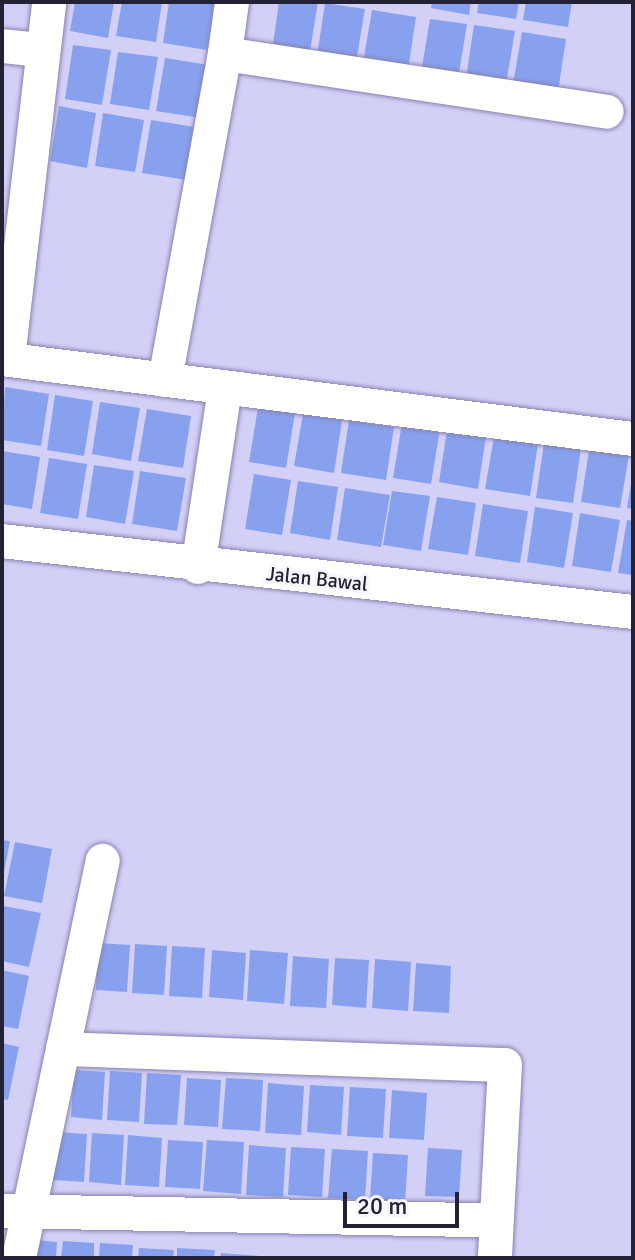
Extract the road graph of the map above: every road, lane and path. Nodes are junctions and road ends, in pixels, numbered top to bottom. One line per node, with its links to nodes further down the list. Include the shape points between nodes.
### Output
1 (49, 2): 4 (street)
2 (232, 2): 5 (street)
3 (2, 46): 4 (street)
4 (40, 50): 7 (street)
5 (225, 54): 6 (street); 8 (street)
6 (607, 112)
7 (5, 359): 8 (street)
8 (165, 380): 9 (street)
9 (225, 389): 10 (street); 12 (street)
10 (633, 439)
11 (2, 541): 12 (street, Jalan Bawal)
12 (198, 567): 13 (street, Jalan Bawal)
13 (633, 612)
14 (103, 861): 15 (street)
15 (63, 1049): 16 (street); 17 (street, via 505,1065)
16 (15, 1214): 17 (street); 18 (street)
17 (492, 1220): 19 (street)
18 (19, 1258)
19 (495, 1258)

